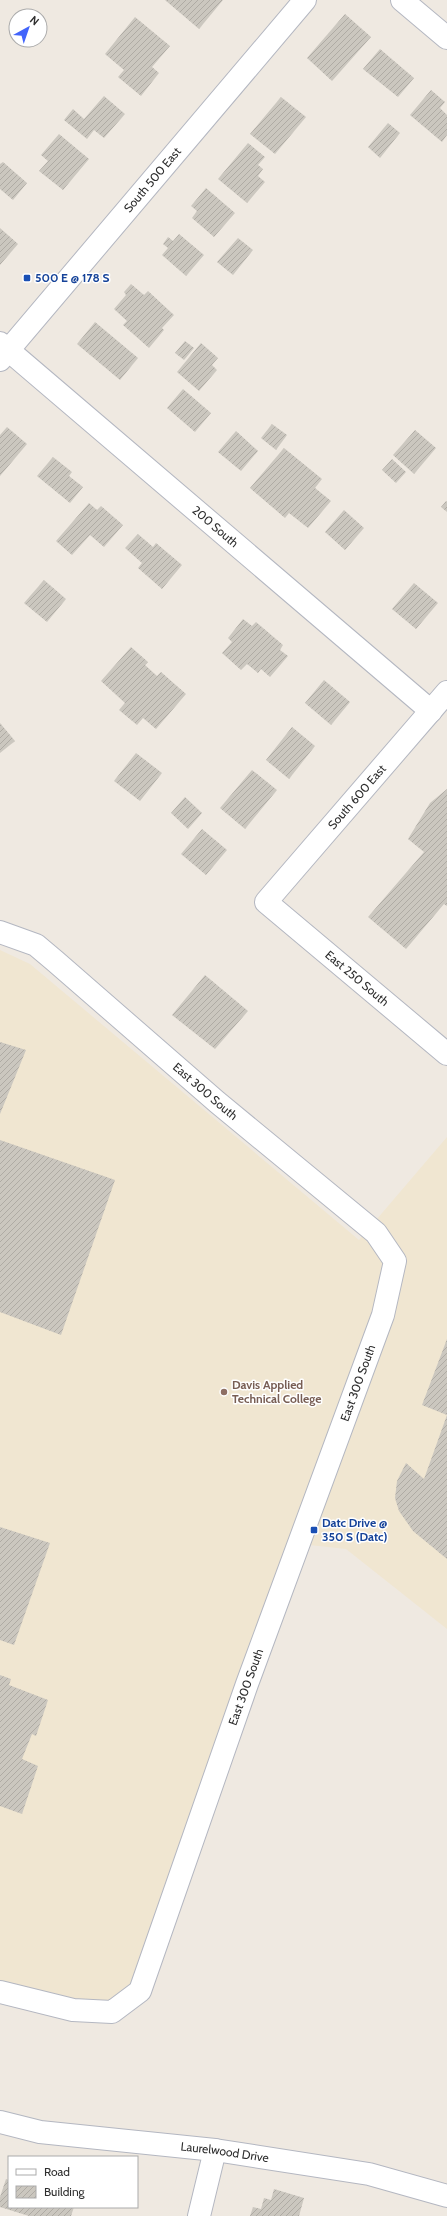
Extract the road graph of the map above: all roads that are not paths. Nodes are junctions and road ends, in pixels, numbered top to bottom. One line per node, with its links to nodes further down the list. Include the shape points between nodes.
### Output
1 (305, 0): 4 (street, South 500 East)
2 (402, 0): 3 (street)
3 (447, 38)
4 (3, 351): 6 (street, 200 South)
5 (447, 692): 6 (street, South 600 East)
6 (431, 711): 7 (street, South 600 East)
7 (266, 902): 9 (street, East 250 South)
8 (0, 932): 10 (street, East 300 South, via 36,945 217,1102 376,1233 396,1260 383,1315 247,1684 140,1991 112,2012 73,2010)
9 (447, 1054)
10 (0, 1992)
11 (0, 2122): 12 (street, Laurelwood Drive, via 40,2132)
12 (215, 2150): 13 (street, Laurelwood Drive, via 369,2174); 14 (street)
13 (447, 2196)
14 (199, 2216)

